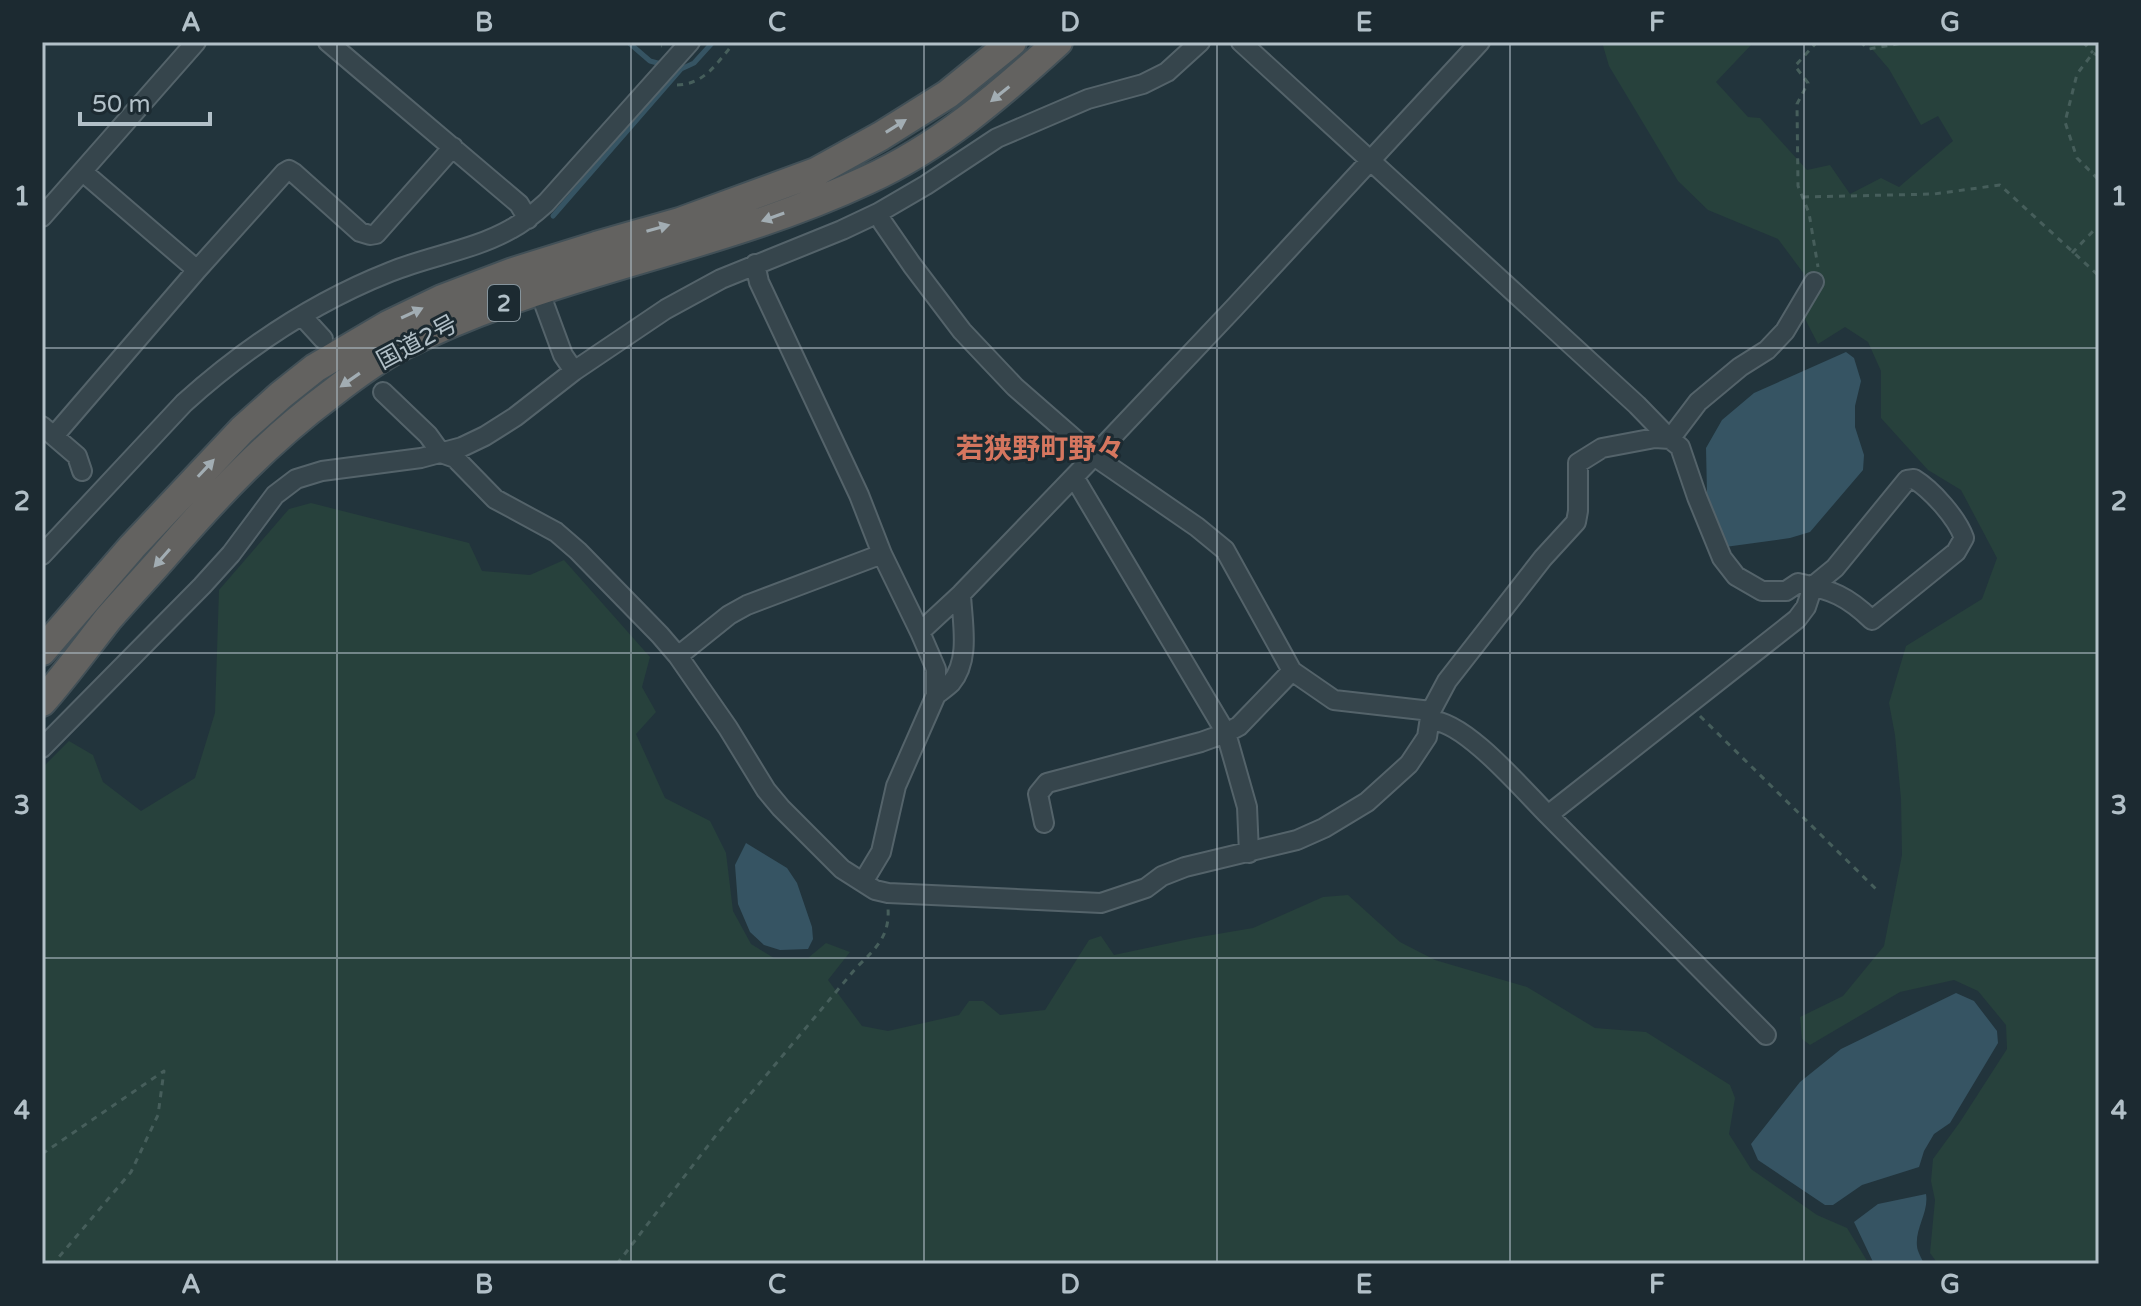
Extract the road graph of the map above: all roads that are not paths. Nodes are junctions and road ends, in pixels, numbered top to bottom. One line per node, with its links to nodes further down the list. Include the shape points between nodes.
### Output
1 (196, 42): 11 (street)
2 (328, 42): 9 (street)
3 (690, 42): 14 (street, via 671,72)
4 (1012, 42): 34 (highway, 国道2号 / 2, one-way to 4, via 233,439 315,368 442,299 816,172 948,94)
5 (1058, 42): 18 (highway, 国道2号 / 2, one-way to 18, via 970,118 868,180 731,233)
6 (1200, 42): 12 (street, via 1167,72 997,138)
7 (1241, 42): 10 (street)
8 (1480, 42): 10 (street)
9 (453, 147): 14 (street, via 519,204); 16 (street, via 370,235 289,170)
10 (1369, 160): 24 (street); 26 (street)
11 (83, 172): 13 (street); 16 (street)
12 (878, 213): 15 (street); 26 (street, via 962,331 1015,387)
13 (42, 217)
14 (528, 219): 19 (street, via 486,241 387,272)
15 (755, 264): 21 (street, via 666,309); 29 (street)
16 (197, 270): 23 (street)
17 (1814, 282): 24 (street, via 1785,331 1698,402)
18 (539, 290): 21 (street); 38 (highway, 国道2号 / 2, one-way to 38, via 401,347 299,417 198,517)
19 (302, 316): 20 (street); 30 (street, via 184,403)
20 (323, 339)
21 (574, 371): 25 (street, via 485,436)
22 (383, 392): 25 (street)
23 (48, 431): 27 (street, via 77,456)
24 (1670, 439): 31 (street, via 1680,447 1722,558 1736,576 1762,591 1786,591 1798,583); 39 (street, via 1602,448 1578,463 1576,522 1447,681)
25 (441, 453): 35 (street, via 455,458 495,499 556,532); 41 (street, via 296,479 275,495 202,586)
26 (1094, 456): 28 (street); 36 (street, via 1225,550)
27 (82, 471)
28 (1074, 477): 32 (street); 40 (street)
29 (882, 554): 33 (street); 35 (street, via 747,605)
30 (42, 555)
31 (1813, 586): 31 (street, via 1835,568 1907,480 1925,485 1964,538 1956,552 1872,620 1854,603); 42 (street, via 1797,619)
32 (961, 594): 33 (street); 37 (street, via 964,651 952,682)
33 (920, 632): 37 (street, via 936,669)
34 (42, 651)
35 (678, 656): 45 (street, via 773,799 842,869)
36 (1292, 671): 39 (street, via 1334,700); 40 (street)
37 (936, 695): 45 (street, via 896,786 881,852)
38 (42, 702)
39 (1431, 716): 42 (street, via 1468,736); 44 (street, via 1427,737 1409,764 1367,802 1297,840)
40 (1226, 733): 43 (street, via 1047,783 1038,794); 44 (street, via 1247,807)
41 (42, 748)
42 (1548, 815): 46 (street)
43 (1044, 823)
44 (1249, 853): 45 (street, via 1185,867 1101,903 888,893)
45 (863, 882)
46 (1766, 1035)

